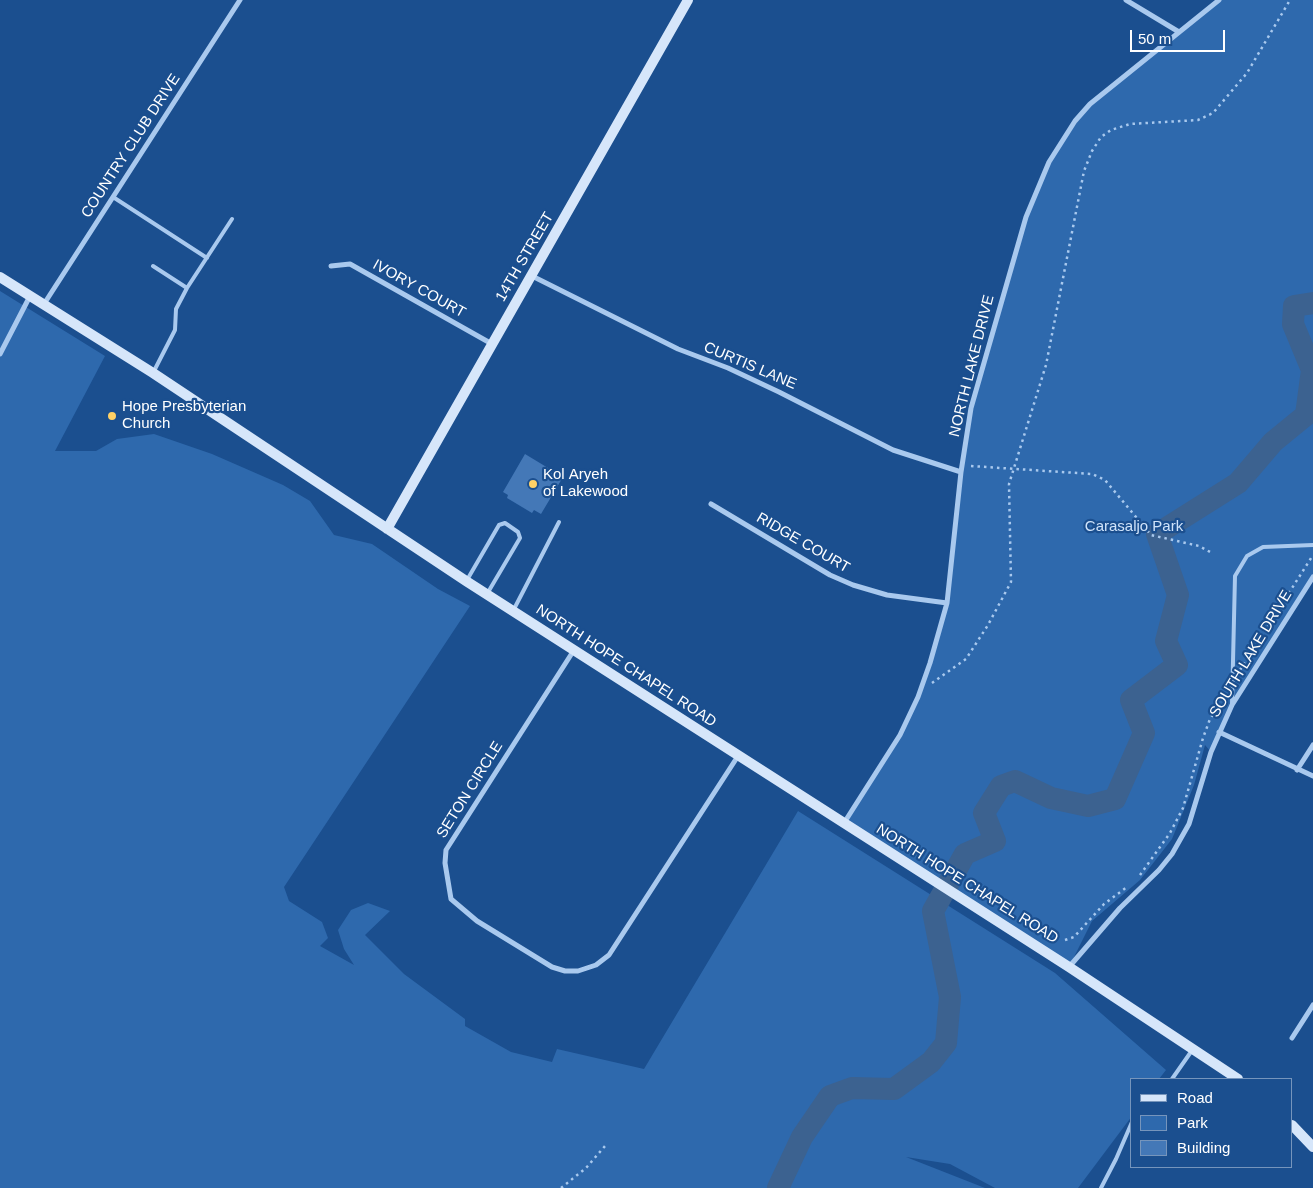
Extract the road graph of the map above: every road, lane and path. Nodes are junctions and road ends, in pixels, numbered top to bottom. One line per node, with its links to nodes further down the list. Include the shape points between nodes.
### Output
1 (240, 0): 7 (street, COUNTRY CLUB DRIVE)
2 (688, 0): 12 (main road, 14TH STREET)
3 (1126, 0): 6 (street)
4 (1219, 0): 6 (street, NORTH LAKE DRIVE)
5 (1290, 0): 21 (path, via 1246,73 1213,113 1198,120 1130,124 1111,130 1092,151 1084,171 1046,365)
6 (1179, 32): 20 (street, NORTH LAKE DRIVE, via 1090,104 1049,162 1026,217 997,315 971,408)
7 (113, 197): 9 (lane); 16 (street, COUNTRY CLUB DRIVE)
8 (232, 219): 9 (lane)
9 (207, 258): 14 (lane)
10 (153, 266): 14 (lane)
11 (332, 266): 17 (street, IVORY COURT, via 350,264)
12 (532, 276): 17 (main road, 14TH STREET); 22 (street, CURTIS LANE, via 678,349 780,392 893,450)
13 (0, 277): 15 (main road, NORTH HOPE CHAPEL ROAD)
14 (186, 288): 19 (lane, via 176,309 175,330)
15 (30, 296): 16 (main road, NORTH HOPE CHAPEL ROAD); 18 (street)
16 (43, 305): 19 (main road, NORTH HOPE CHAPEL ROAD)
17 (493, 344): 25 (main road, 14TH STREET)
18 (0, 354)
19 (153, 373): 25 (main road, NORTH HOPE CHAPEL ROAD)
20 (962, 466): 21 (path); 22 (street, NORTH LAKE DRIVE)
21 (1013, 469): 27 (path, via 1092,474 1105,480 1151,535 1199,546); 36 (path, via 1009,484 1012,573 1006,593 966,659)
22 (961, 472): 32 (street, NORTH LAKE DRIVE)
23 (711, 504): 32 (street, RIDGE COURT, via 853,585 887,595)
24 (559, 522): 33 (lane)
25 (387, 529): 30 (main road, NORTH HOPE CHAPEL ROAD)
26 (1313, 545): 35 (lane, via 1263,547 1247,556 1235,576)
27 (1212, 553)
28 (1313, 555): 35 (path)
29 (1313, 578): 37 (street, SOUTH LAKE DRIVE)
30 (466, 581): 31 (main road, NORTH HOPE CHAPEL ROAD); 31 (lane, via 499,525 505,522 518,532 520,538)
31 (487, 594): 33 (main road, NORTH HOPE CHAPEL ROAD)
32 (947, 603): 36 (street, NORTH LAKE DRIVE)
33 (513, 611): 34 (main road, NORTH HOPE CHAPEL ROAD)
34 (574, 650): 40 (main road, NORTH HOPE CHAPEL ROAD); 40 (street, SETON CIRCLE, via 446,850 451,899 477,920 552,967 578,971 596,965 609,955)
35 (1234, 681): 37 (lane); 44 (path, via 1208,725 1178,816 1155,857)
36 (920, 692): 43 (street, NORTH LAKE DRIVE, via 900,735)
37 (1232, 705): 38 (street, SOUTH LAKE DRIVE)
38 (1219, 732): 41 (street); 47 (street, SOUTH LAKE DRIVE, via 1189,824 1172,854)
39 (1313, 745): 41 (street)
40 (738, 756): 43 (main road, NORTH HOPE CHAPEL ROAD)
41 (1297, 770): 42 (street)
42 (1313, 776)
43 (843, 824): 47 (main road, NORTH HOPE CHAPEL ROAD)
44 (1139, 876)
45 (1134, 882): 46 (path, via 1104,904 1074,937)
46 (1065, 940)
47 (1069, 967): 50 (main road, NORTH HOPE CHAPEL ROAD)
48 (1313, 1004): 49 (street)
49 (1292, 1038)
50 (1193, 1049): 51 (lane); 52 (main road, NORTH HOPE CHAPEL ROAD)
51 (1173, 1078)
52 (1236, 1078)
53 (1293, 1126): 56 (main road)
54 (1130, 1127): 58 (lane)
55 (605, 1146): 57 (path, via 586,1168)
56 (1313, 1147)
57 (560, 1188)
58 (1101, 1188)

